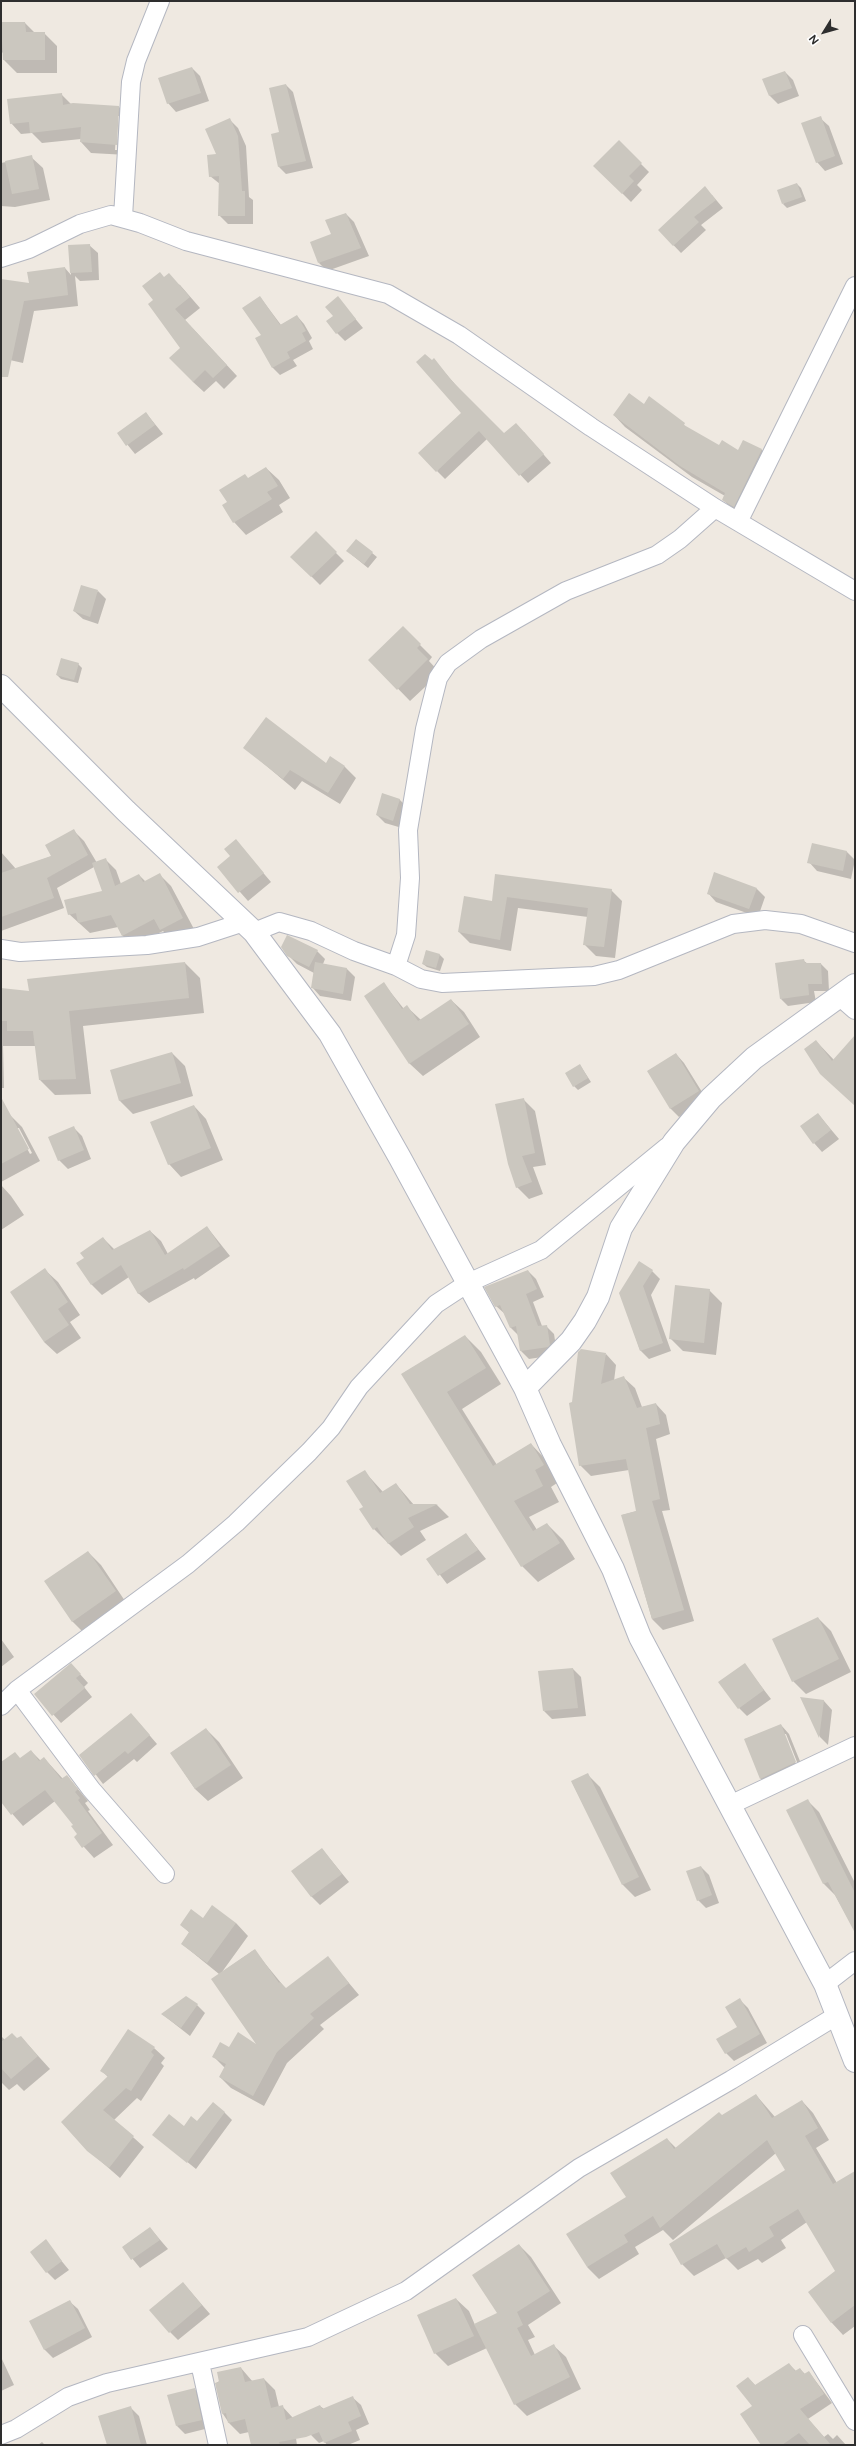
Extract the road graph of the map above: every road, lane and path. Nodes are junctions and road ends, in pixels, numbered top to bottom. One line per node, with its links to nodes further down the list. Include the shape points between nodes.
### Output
1 (160, 1): 2 (street, via 136,61 131,82)
2 (123, 217): 3 (street, via 100,217 34,247); 5 (street, via 186,241 388,294 459,335 591,427)
3 (1, 258)
4 (855, 286): 6 (street)
5 (715, 508): 6 (street); 12 (street, via 680,539 657,555 566,591 481,639 448,663 438,678 425,729 408,830 409,906 406,936)
6 (739, 520): 7 (street)
7 (855, 591)
8 (1, 686): 9 (street, via 126,811)
9 (249, 927): 11 (street, via 147,945 20,952); 12 (street, via 279,922 311,931 354,951); 15 (street, via 330,1034)
10 (855, 942): 12 (street, via 801,924 765,920 733,924 619,970 594,976 442,983 421,979)
11 (1, 949)
12 (396, 966)
13 (850, 997): 14 (street, via 754,1058 711,1098)
14 (674, 1142): 15 (street, via 542,1250); 16 (street, via 621,1228 598,1297 585,1321 571,1341)
15 (468, 1283): 16 (street); 17 (street, via 425,1314 359,1387 331,1428 314,1447 236,1523 188,1564)
16 (525, 1388): 20 (street, via 550,1445 613,1569 640,1637)
17 (17, 1690): 18 (street); 21 (street, via 91,1789)
18 (1, 1706)
19 (855, 1746): 20 (street)
20 (730, 1805): 23 (street)
21 (165, 1874)
22 (855, 1961): 23 (street)
23 (825, 1984): 24 (street)
24 (836, 2016): 25 (street); 27 (street, via 579,2168 406,2290 308,2337)
25 (855, 2061)
26 (803, 2335): 28 (street)
27 (200, 2363): 29 (street, via 107,2383 68,2397 16,2429); 30 (street)
28 (855, 2421)
29 (1, 2435)
30 (218, 2445)

